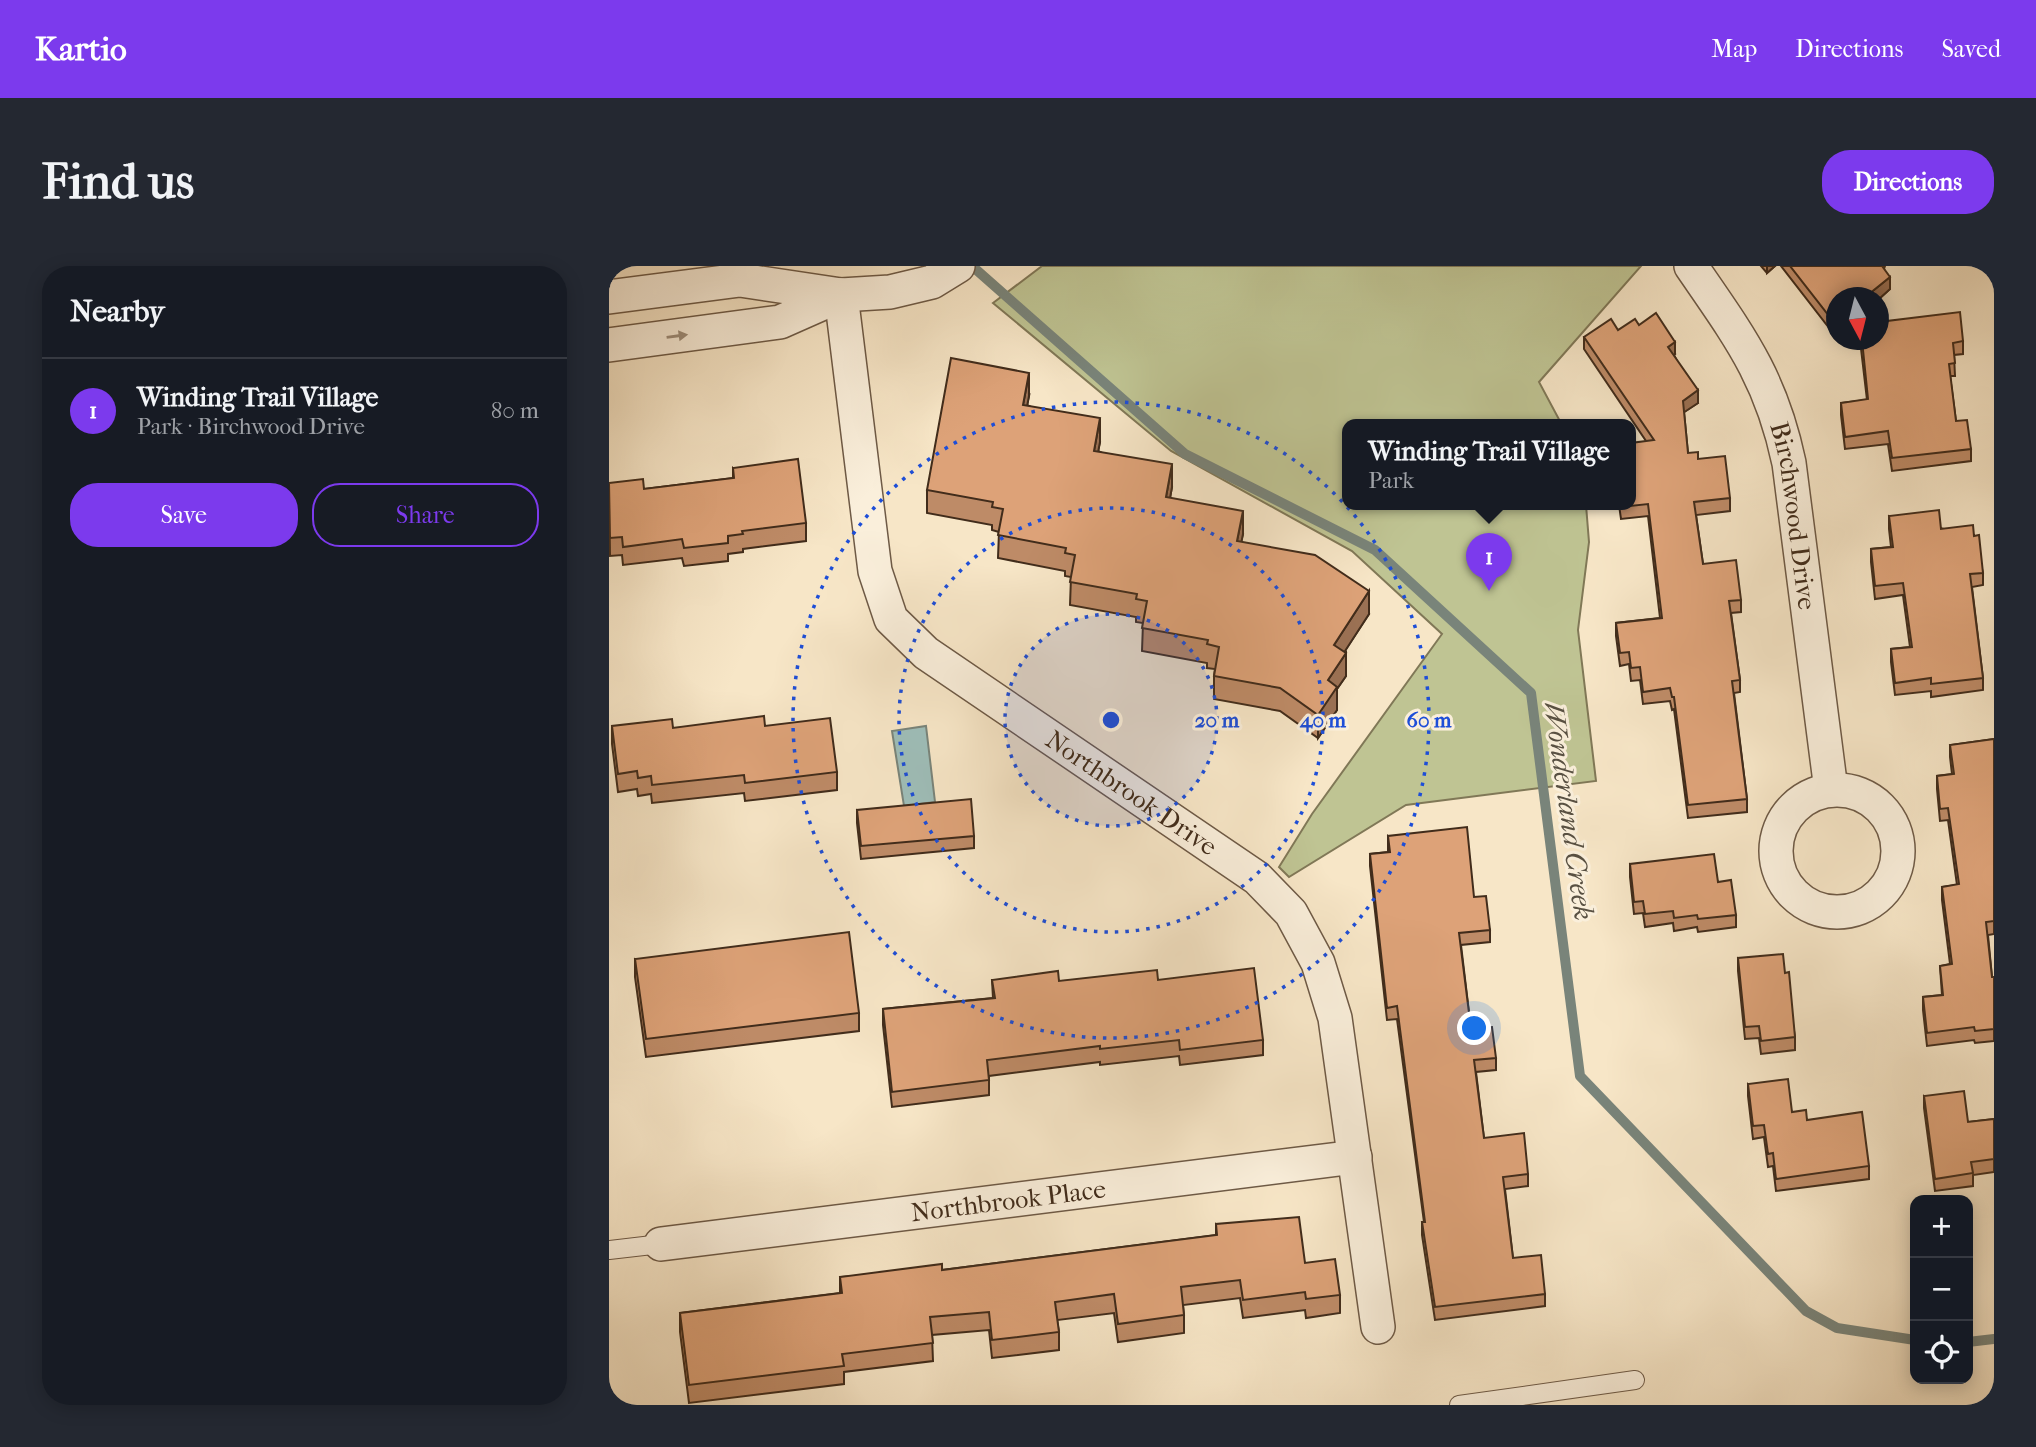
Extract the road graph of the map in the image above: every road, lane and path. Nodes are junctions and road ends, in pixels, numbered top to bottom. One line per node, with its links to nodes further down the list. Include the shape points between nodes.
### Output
1 (1691, 266): 6 (street, Birchwood Drive, via 1748,349 1781,424)
2 (945, 274): 3 (street, via 890,292)
3 (841, 295): 4 (street, via 740,281); 5 (street, one-way to 3, via 780,322); 7 (street, Northbrook Drive, via 875,571 891,619 926,653 1257,878 1291,913 1318,963 1335,1018)
4 (609, 297)
5 (609, 345)
6 (1831, 790)
7 (1355, 1157): 8 (street, Northbrook Place); 10 (street, Northbrook Drive)
8 (661, 1244): 9 (lane)
9 (609, 1250)
10 (1378, 1326)
11 (1635, 1380): 12 (lane)
12 (1459, 1405)

